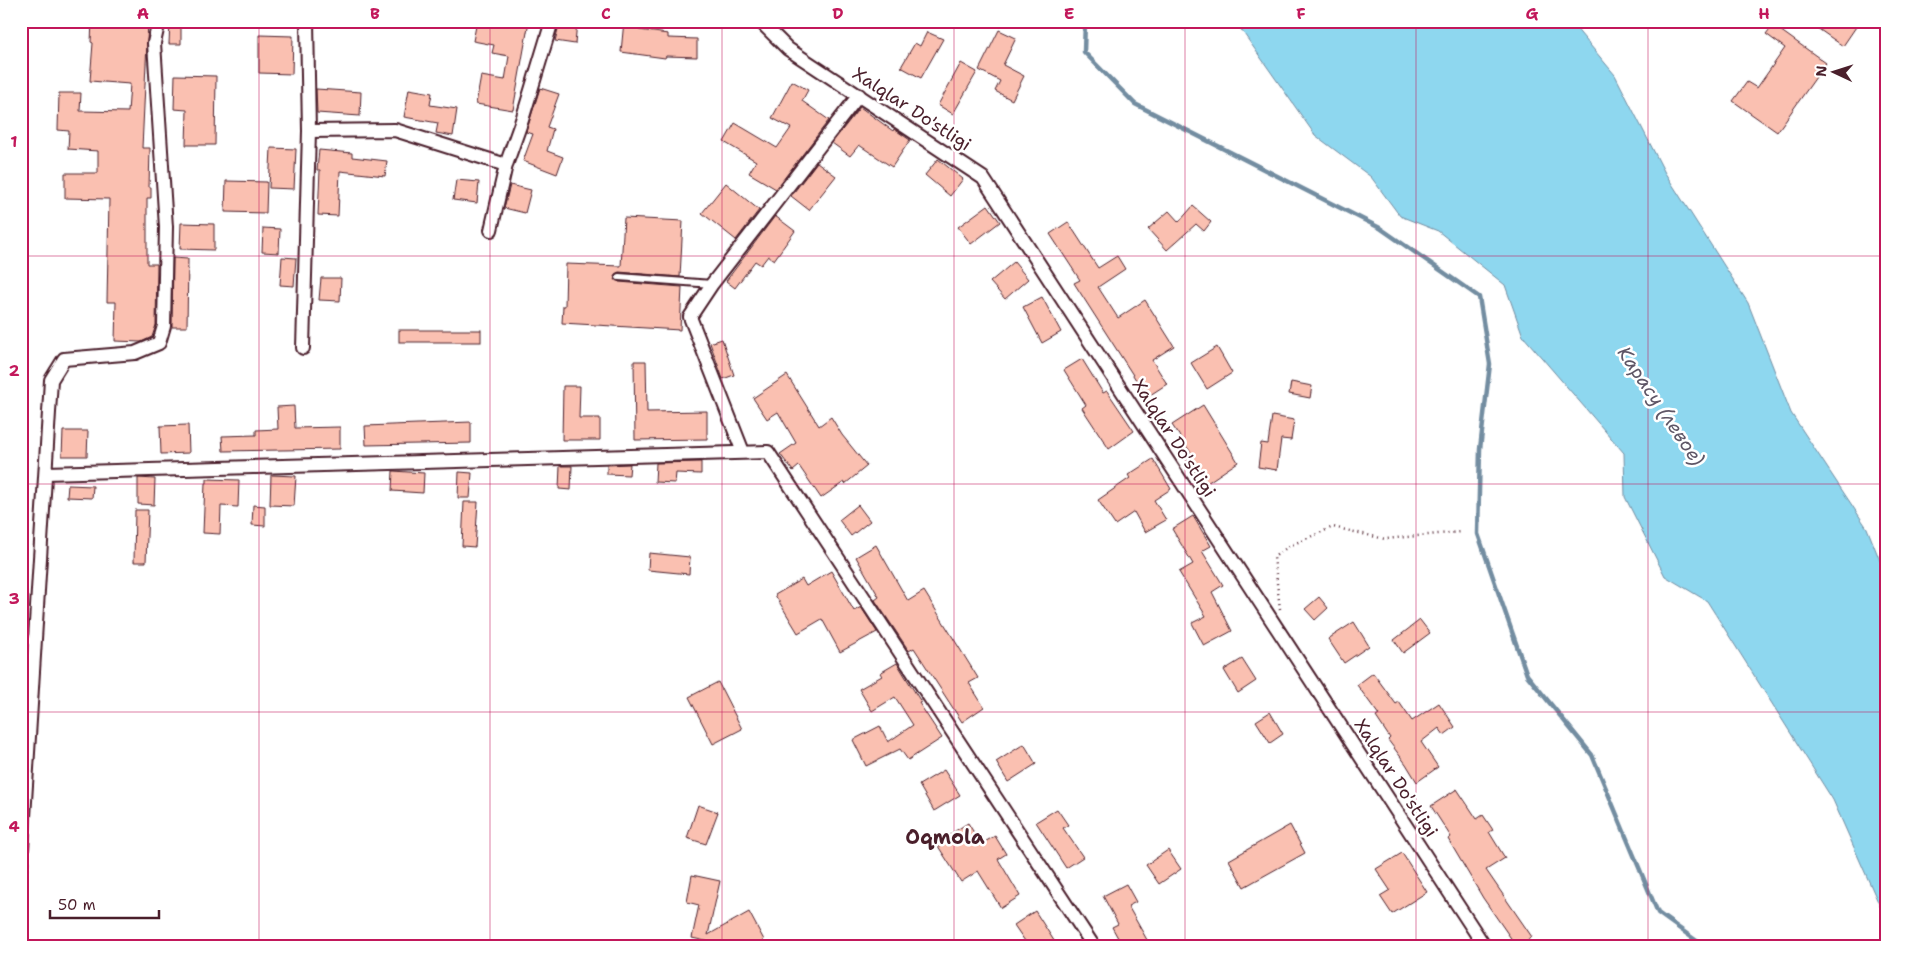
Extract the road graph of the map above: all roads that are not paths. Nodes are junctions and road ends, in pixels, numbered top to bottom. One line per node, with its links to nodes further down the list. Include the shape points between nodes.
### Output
1 (159, 21): 13 (street, via 154,43 166,227 164,326 160,343 136,353 64,358 51,380)
2 (307, 21): 6 (street)
3 (552, 21): 7 (street)
4 (760, 21): 5 (street, Xalqlar Do'stligi, via 788,49)
5 (859, 96): 10 (street); 16 (street, Xalqlar Do'stligi, via 984,178)
6 (309, 131): 7 (street, via 396,130); 11 (street)
7 (506, 165): 8 (street)
8 (490, 230)
9 (619, 277): 10 (lane)
10 (712, 284): 12 (street, via 690,317)
11 (304, 348)
12 (743, 452): 13 (street); 15 (street, via 768,452)
13 (46, 473): 14 (street)
14 (21, 866)
15 (1094, 947)
16 (1485, 947)

